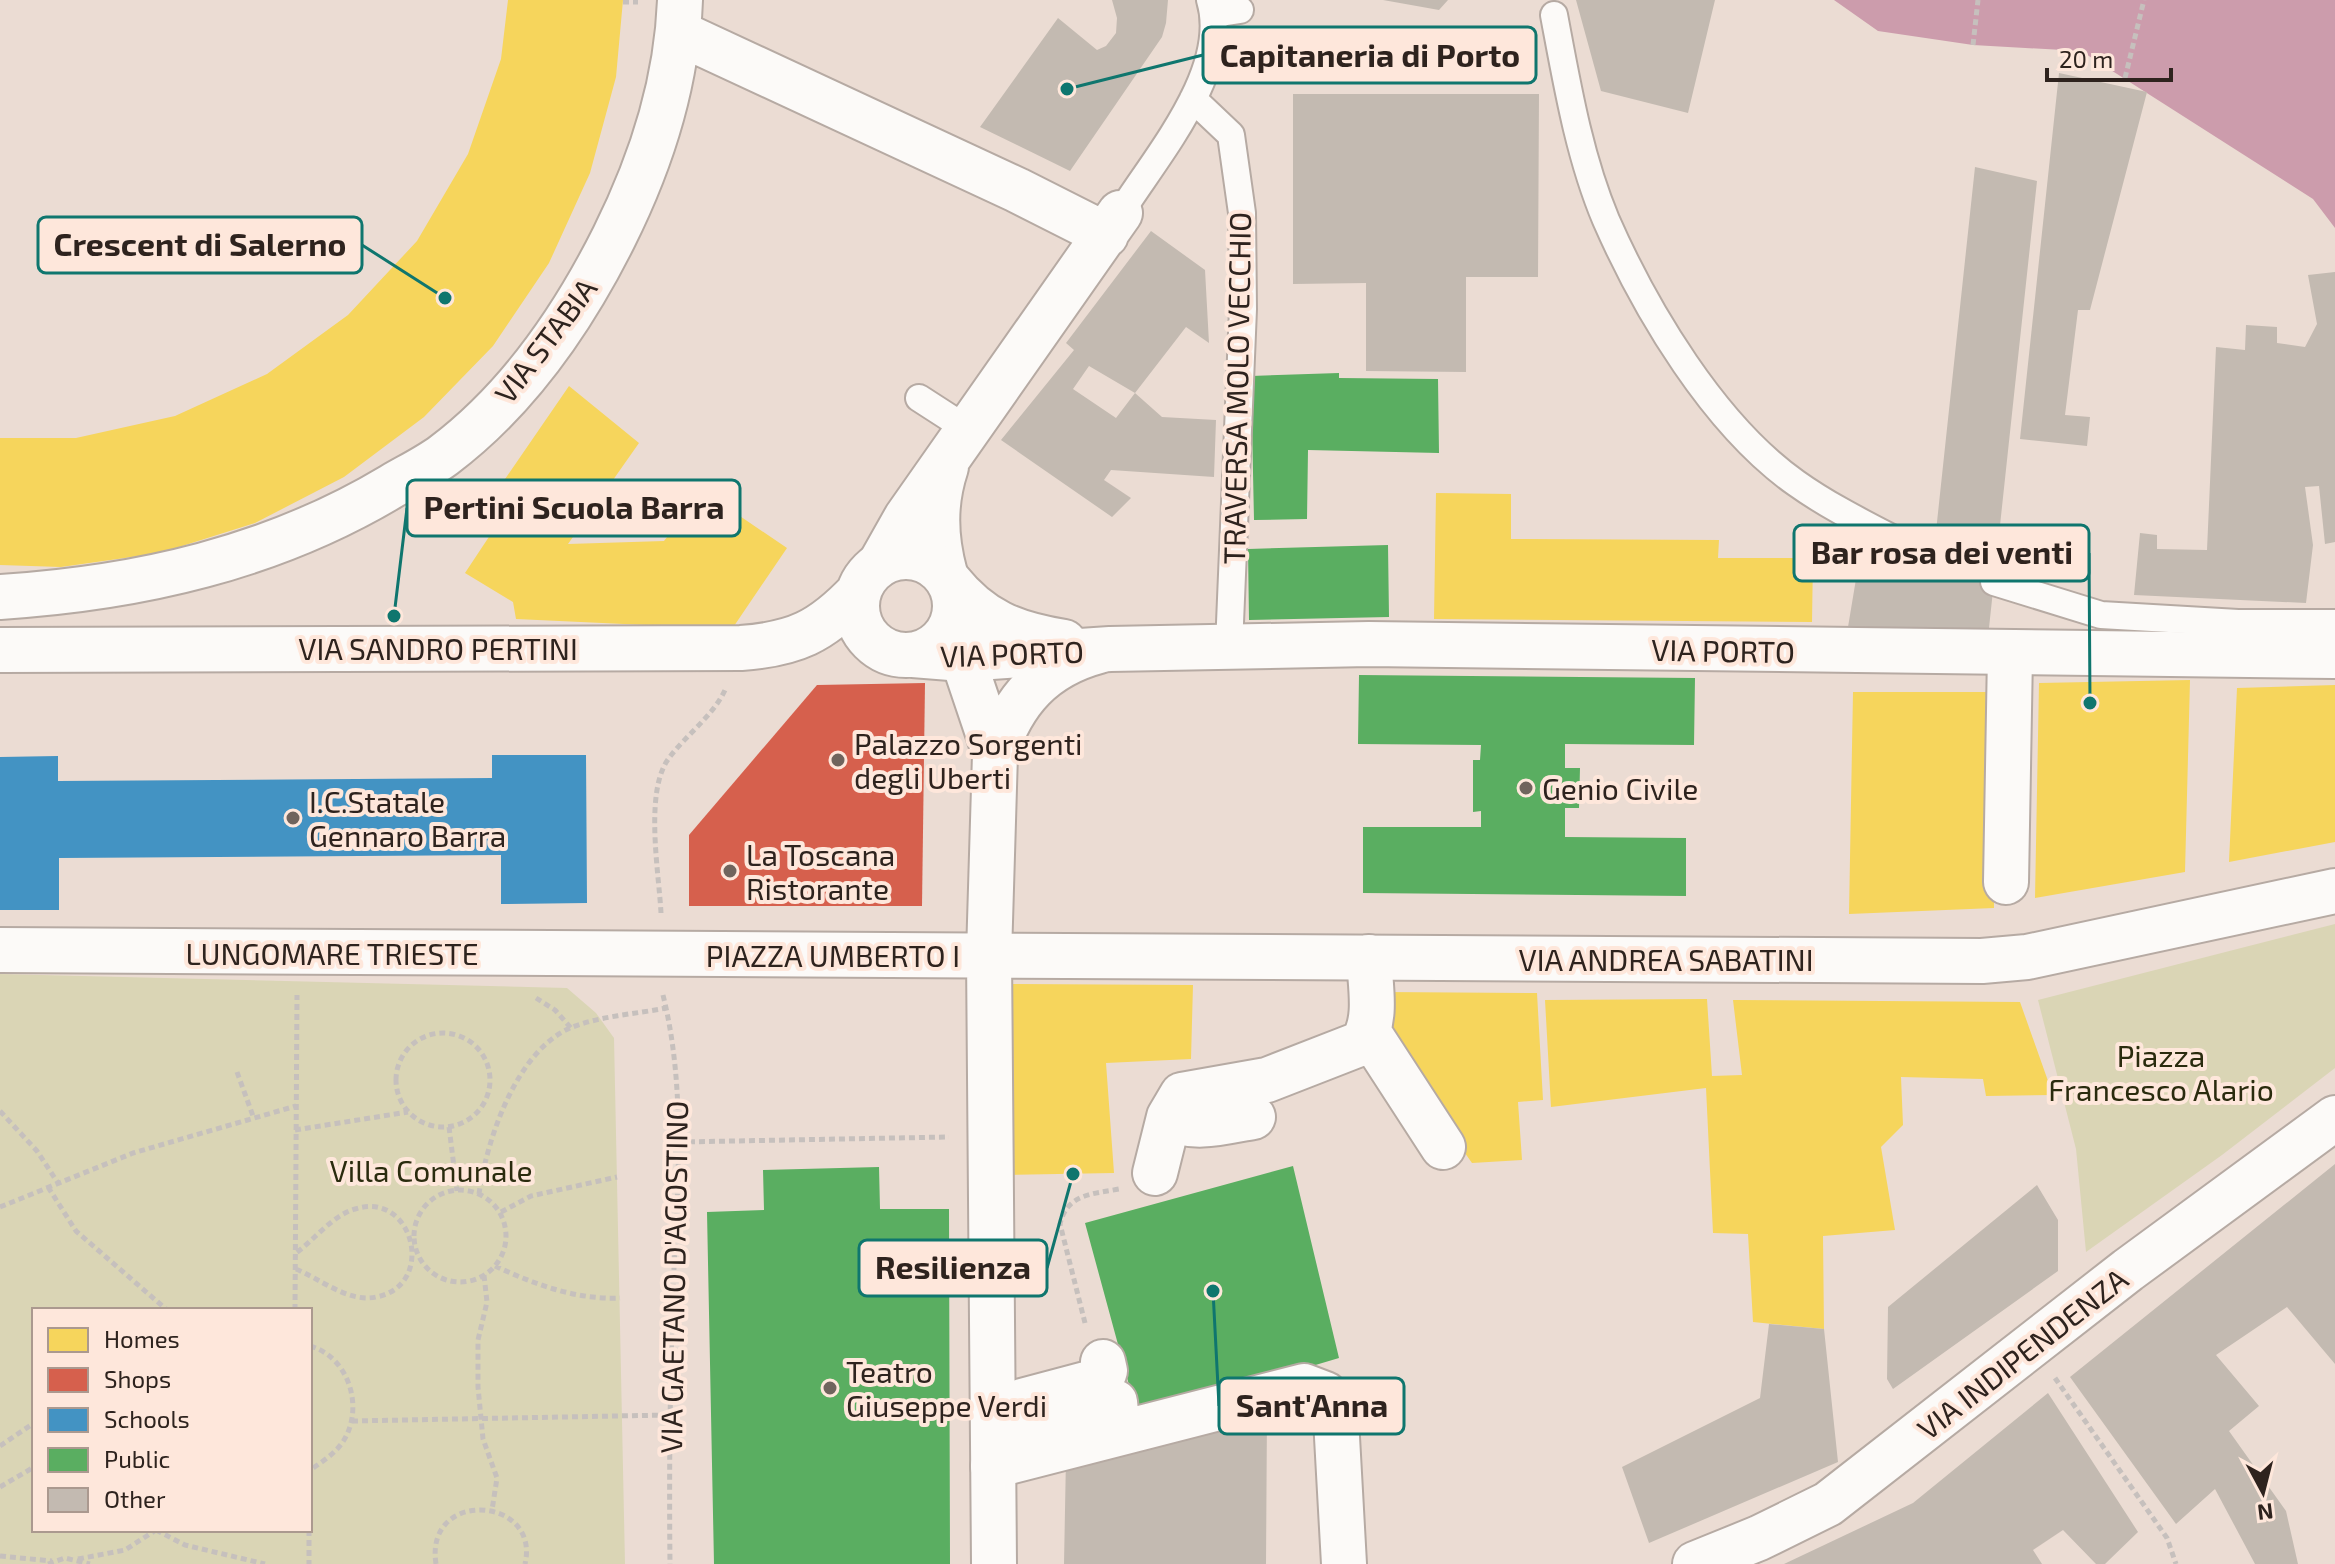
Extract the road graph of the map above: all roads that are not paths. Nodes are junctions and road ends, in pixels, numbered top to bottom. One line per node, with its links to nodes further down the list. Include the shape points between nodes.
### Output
1 (1221, 8): 4 (lane, via 1207,70)
2 (1554, 15): 8 (lane, via 1584,153 1606,219 1691,368 1726,418 1795,482)
3 (680, 17): 5 (main road, VIA STABIA, via 1017,190); 12 (main road, VIA STABIA, via 670,88 649,155 601,263 536,363 444,455 324,525 195,570 104,588)
4 (1193, 99): 5 (lane); 15 (lane, TRAVERSA MOLO VECCHIO, via 1231,135 1242,213)
5 (1113, 223): 7 (main road, VIA SANDRO PERTINI)
6 (919, 398): 7 (lane)
7 (959, 441): 9 (main road, VIA SANDRO PERTINI); 11 (main road, via 939,490 937,519 937,542)
8 (1933, 560)
9 (870, 578): 11 (main road, via 908,556 934,565); 17 (main road, VIA SANDRO PERTINI, via 837,615 804,637 773,645); 19 (main road, via 859,620 874,644)
10 (1994, 582): 14 (lane)
11 (950, 588): 16 (main road, VIA PORTO, via 970,607 1018,632); 19 (main road, via 943,639); 21 (main road)
12 (0, 597)
13 (2335, 623): 14 (lane, via 2238,623)
14 (2100, 635): 18 (main road, VIA PORTO); 20 (main road, VIA PORTO)
15 (1229, 647): 16 (main road, VIA PORTO); 18 (main road, VIA PORTO, via 1369,644)
16 (1110, 649): 21 (main road, VIA PORTO); 22 (main road, via 1078,657 1037,681 1017,703)
17 (0, 650)
18 (2010, 654): 23 (main road)
19 (913, 655): 21 (main road, VIA PORTO)
20 (2335, 656)
21 (963, 659): 22 (main road)
22 (995, 754): 26 (main road)
23 (2006, 882)
24 (2335, 891): 27 (main road, VIA ANDREA SABATINI, via 2027,957 1982,961)
25 (0, 950): 28 (main road, LUNGOMARE TRIESTE, via 299,954)
26 (989, 955): 27 (main road, VIA ANDREA SABATINI); 28 (main road, PIAZZA UMBERTO I); 36 (main road, PIAZZA UMBERTO I)
27 (1369, 957): 29 (main road)
28 (663, 974)
29 (1369, 1033): 30 (main road, via 1350,1049 1267,1080 1182,1095); 33 (main road)
30 (1169, 1117): 31 (main road, via 1211,1124); 34 (main road)
31 (1253, 1117)
32 (2335, 1118): 39 (main road, VIA INDIPENDENZA, via 2128,1270 1828,1504)
33 (1443, 1147)
34 (1155, 1173)
35 (1095, 1346): 36 (main road, via 1105,1371 1101,1380 1022,1401 1025,1420 1115,1402 1117,1422)
36 (993, 1459): 37 (main road, PIAZZA UMBERTO I); 38 (main road, via 1304,1386 1325,1394 1336,1419)
37 (994, 1564)
38 (1344, 1564)
39 (1695, 1564)

